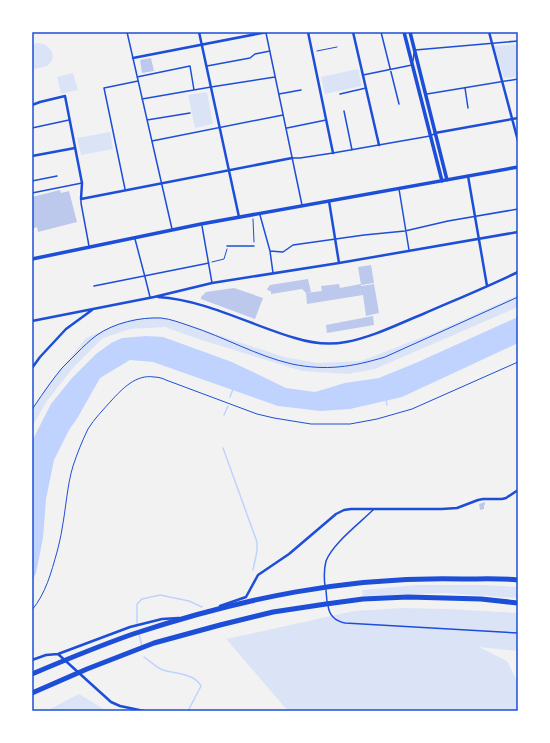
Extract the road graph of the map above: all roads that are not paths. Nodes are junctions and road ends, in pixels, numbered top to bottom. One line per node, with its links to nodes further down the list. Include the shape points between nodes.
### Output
1 (127, 32): 15 (lane)
2 (199, 32): 12 (street)
3 (266, 32): 12 (street); 14 (lane)
4 (308, 32): 44 (street)
5 (353, 32): 19 (street)
6 (381, 32): 18 (lane)
7 (404, 32): 16 (main road)
8 (410, 32): 13 (main road)
9 (489, 32): 11 (street)
10 (518, 41): 11 (lane)
11 (491, 43): 13 (lane); 24 (street)
12 (202, 44): 15 (street); 17 (street)
13 (414, 50): 16 (lane); 32 (main road)
14 (270, 51): 17 (lane, via 255,54 250,58); 20 (lane)
15 (133, 58): 21 (lane)
16 (412, 65): 18 (lane); 49 (main road)
17 (206, 66): 25 (street)
18 (391, 69): 19 (lane); 34 (lane)
19 (363, 75): 26 (street)
20 (275, 76): 25 (lane); 30 (lane)
21 (137, 77): 23 (lane); 28 (lane, via 190,66)
22 (518, 79): 24 (lane)
23 (138, 81): 33 (lane); 68 (lane, via 104,88)
24 (502, 82): 27 (lane); 41 (street)
25 (211, 87): 28 (lane); 46 (street)
26 (366, 88): 31 (lane); 52 (street)
27 (465, 88): 32 (lane); 36 (lane)
28 (194, 90): 33 (lane)
29 (301, 90): 30 (lane)
30 (279, 94): 39 (lane)
31 (340, 94)
32 (425, 94): 48 (main road)
33 (142, 99): 43 (lane)
34 (398, 104)
35 (32, 105): 42 (street, via 65,96)
36 (468, 108)
37 (344, 111): 54 (lane)
38 (190, 112): 43 (lane)
39 (284, 115): 46 (lane); 47 (lane)
40 (518, 118): 41 (street)
41 (512, 119): 48 (street); 50 (street)
42 (70, 120): 45 (lane); 53 (street)
43 (147, 120): 51 (lane)
44 (326, 120): 47 (lane); 55 (street)
45 (32, 128)
46 (220, 128): 51 (lane); 59 (street)
47 (286, 128): 57 (lane)
48 (435, 133): 49 (lane); 63 (main road)
49 (430, 136): 52 (lane); 62 (main road)
50 (518, 141)
51 (152, 142): 66 (lane)
52 (379, 145): 54 (lane)
53 (75, 148): 56 (street); 65 (street)
54 (352, 150): 55 (lane)
55 (333, 154): 57 (lane)
56 (32, 156)
57 (292, 158): 59 (street); 72 (lane)
58 (518, 167): 61 (main road)
59 (229, 170): 66 (street); 76 (street)
60 (57, 176): 64 (lane)
61 (468, 176): 63 (main road); 75 (street)
62 (442, 180): 63 (main road); 67 (main road)
63 (447, 180)
64 (32, 181)
65 (82, 183): 69 (lane); 70 (street)
66 (161, 184): 68 (street); 78 (lane)
67 (398, 188): 71 (main road); 79 (lane)
68 (126, 191): 70 (street)
69 (32, 193)
70 (81, 200): 84 (lane)
71 (329, 201): 72 (main road); 82 (street)
72 (302, 205): 74 (main road)
73 (518, 209): 75 (lane)
74 (260, 213): 76 (main road); 88 (lane)
75 (475, 216): 79 (lane); 83 (street)
76 (239, 217): 77 (main road)
77 (202, 224): 78 (main road); 90 (lane)
78 (172, 230): 81 (main road)
79 (406, 231): 82 (lane); 87 (lane)
80 (518, 232): 83 (street)
81 (134, 237): 84 (main road); 94 (lane)
82 (335, 239): 88 (lane, via 293,246 283,252); 91 (street)
83 (479, 239): 87 (street); 97 (street)
84 (89, 246): 89 (main road)
85 (228, 246): 86 (lane)
86 (254, 246)
87 (409, 250): 91 (street)
88 (270, 251): 93 (lane)
89 (32, 259)
90 (209, 263): 94 (lane); 95 (lane)
91 (339, 263): 93 (street)
92 (518, 272): 97 (street)
93 (273, 273): 95 (street)
94 (145, 276): 96 (lane); 98 (lane)
95 (212, 283): 99 (street)
96 (94, 286)
97 (487, 286): 99 (street, via 377,334 346,342 330,343 296,339 184,300)
98 (150, 297): 99 (street); 100 (street)
99 (154, 297)
100 (93, 309): 101 (street); 102 (street, via 66,329)
101 (32, 321)
102 (32, 368)
103 (518, 490): 104 (street, via 506,498 478,500 457,508)
104 (374, 509): 107 (lane, via 336,545 326,562 324,579 328,611 331,616 345,623); 108 (street, via 351,509 336,514 289,554 258,575 246,597 178,618 130,627)
105 (518, 580): 110 (highway, via 432,578 361,582 259,599 191,616 132,635)
106 (518, 603): 111 (highway, via 408,597 326,604 273,612 154,643)
107 (518, 633)
108 (58, 654): 109 (street); 112 (street, via 111,702)
109 (32, 660)
110 (32, 674)
111 (32, 693)
112 (144, 711)

